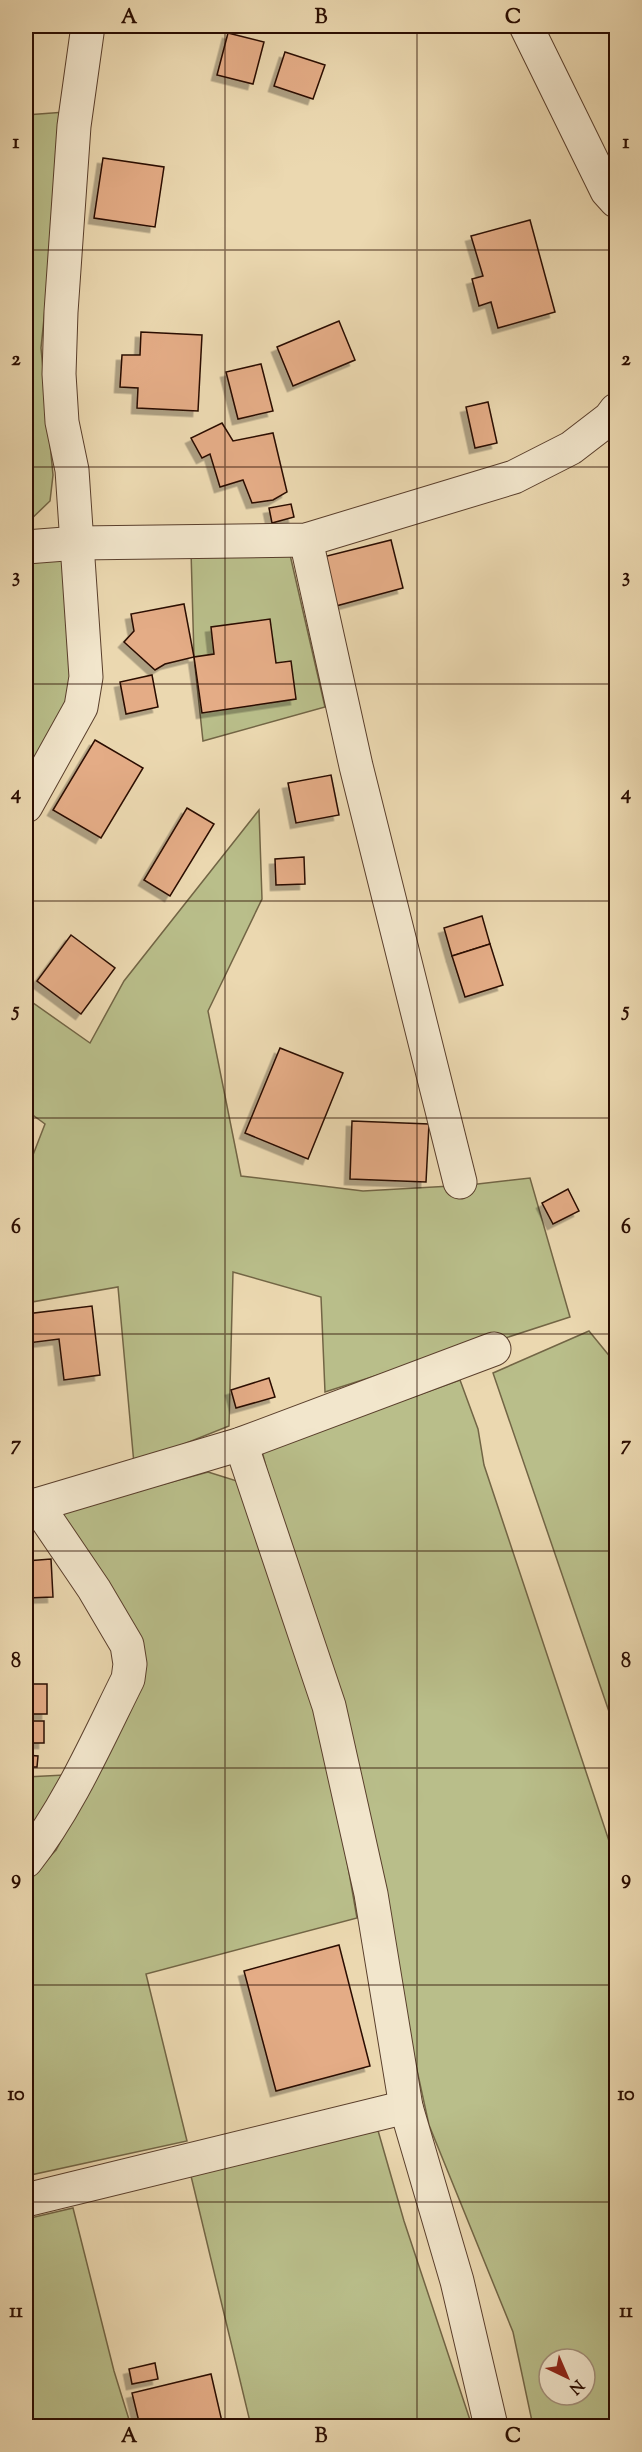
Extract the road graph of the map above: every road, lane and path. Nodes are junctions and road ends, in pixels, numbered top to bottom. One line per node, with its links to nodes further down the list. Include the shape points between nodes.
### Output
1 (88, 26): 6 (street, via 74,126 59,374)
2 (526, 26): 3 (street, via 607,191)
3 (616, 201)
4 (616, 410): 5 (street, via 571,448 514,477)
5 (306, 540): 6 (street); 9 (street, via 356,766)
6 (78, 543): 7 (street); 8 (street, via 86,677 81,707)
7 (26, 547)
8 (26, 806)
9 (460, 1182)
10 (494, 1349): 11 (street)
11 (241, 1444): 12 (street); 14 (street, via 329,1706 370,1894)
12 (31, 1506): 13 (street, via 110,1616 127,1645 130,1664 128,1679 85,1764)
13 (26, 1861)
14 (406, 2107): 15 (street); 16 (street, via 457,2281)
15 (26, 2200)
16 (491, 2427)

